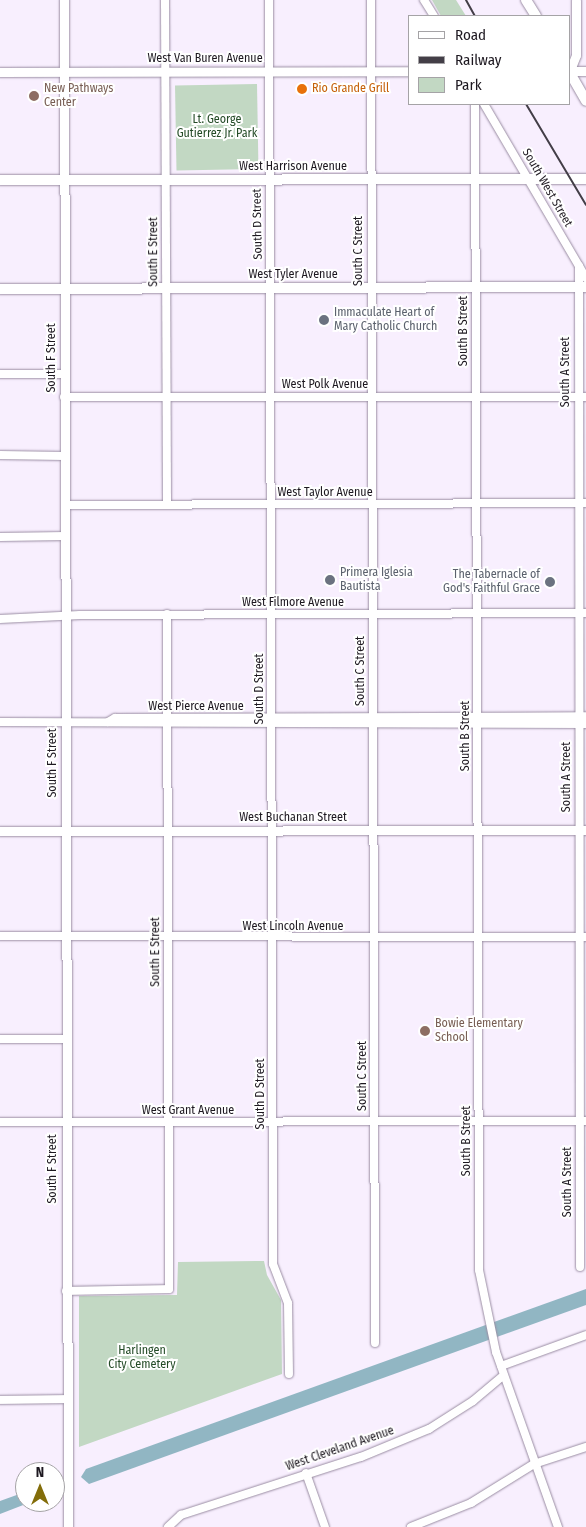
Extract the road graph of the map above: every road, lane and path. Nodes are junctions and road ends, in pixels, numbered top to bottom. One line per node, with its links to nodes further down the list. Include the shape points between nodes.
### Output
1 (64, 0): 14 (street, South F Street)
2 (165, 0): 15 (street, South E Street)
3 (269, 0): 16 (street, South D Street)
4 (371, 0): 17 (street, South C Street)
5 (424, 0): 8 (street)
6 (526, 0): 9 (main road)
7 (576, 0): 10 (street, via 576,55)
8 (433, 15)
9 (535, 15)
10 (571, 69)
11 (408, 71): 17 (street, West Van Buren Avenue)
12 (586, 71): 18 (street)
13 (0, 72): 14 (street, West Van Buren Avenue)
14 (63, 72): 15 (street, West Van Buren Avenue); 29 (street, South F Street)
15 (164, 72): 16 (street, West Van Buren Avenue); 30 (street, South E Street)
16 (269, 72): 17 (street, West Van Buren Avenue); 23 (street, South D Street)
17 (371, 72): 24 (street, South C Street)
18 (571, 72)
19 (571, 74): 20 (main road)
20 (586, 101)
21 (475, 105): 25 (street, South B Street)
22 (485, 105): 26 (street, South West Street)
23 (268, 179): 24 (main road, West Harrison Avenue); 30 (main road, West Harrison Avenue); 37 (street, South D Street)
24 (370, 179): 25 (main road, West Harrison Avenue); 38 (street, South C Street)
25 (474, 179): 26 (main road, West Harrison Avenue); 33 (street, South B Street)
26 (529, 179): 27 (main road, West Harrison Avenue); 31 (street, South West Street)
27 (586, 179)
28 (0, 180): 29 (main road, West Harrison Avenue)
29 (64, 180): 30 (main road, West Harrison Avenue); 39 (street, South F Street)
30 (164, 180): 36 (street, South E Street)
31 (579, 266): 32 (street, South West Street); 34 (street)
32 (586, 278)
33 (475, 287): 34 (main road, West Tyler Avenue); 38 (main road, West Tyler Avenue); 43 (street, South B Street)
34 (582, 287): 44 (street, South A Street)
35 (0, 288): 39 (main road, West Tyler Avenue)
36 (165, 288): 37 (main road, West Tyler Avenue); 39 (main road, West Tyler Avenue); 47 (street, South E Street)
37 (270, 288): 38 (main road, West Tyler Avenue); 46 (street, South D Street)
38 (370, 288): 42 (street, South C Street)
39 (65, 289): 41 (street, South F Street)
40 (0, 374): 41 (street)
41 (63, 374): 45 (street, South F Street)
42 (371, 396): 43 (street, West Polk Avenue); 46 (street, West Polk Avenue); 54 (street, South C Street)
43 (475, 396): 44 (street, West Polk Avenue); 55 (street, South B Street)
44 (582, 396): 50 (street, South A Street)
45 (64, 397): 47 (street, West Polk Avenue); 49 (street, South F Street)
46 (271, 397): 47 (street, West Polk Avenue); 53 (street, South D Street)
47 (166, 398): 52 (street, South E Street)
48 (0, 455): 49 (street)
49 (64, 456): 51 (street, South F Street)
50 (582, 503): 55 (street, West Taylor Avenue); 59 (street, South A Street)
51 (65, 504): 52 (street, West Taylor Avenue); 56 (street, South F Street)
52 (166, 504): 53 (street, West Taylor Avenue)
53 (270, 504): 54 (street, West Taylor Avenue); 61 (street, South D Street)
54 (372, 504): 55 (street, West Taylor Avenue); 62 (street, South C Street)
55 (476, 504): 58 (street, South B Street)
56 (65, 536): 57 (street); 63 (street, South F Street)
57 (0, 537)
58 (476, 613): 59 (street, West Filmore Avenue); 62 (street, West Filmore Avenue); 68 (street, South B Street)
59 (582, 613): 65 (street, South A Street)
60 (167, 614): 61 (street, West Filmore Avenue); 63 (street, West Filmore Avenue); 71 (street, South E Street)
61 (270, 614): 62 (street, West Filmore Avenue); 66 (street, South D Street)
62 (372, 614): 67 (street, South C Street)
63 (65, 616): 64 (street, West Filmore Avenue); 70 (street, South F Street)
64 (0, 619)
65 (583, 720): 68 (street, West Pierce Avenue); 74 (street, South A Street)
66 (271, 721): 67 (street, West Pierce Avenue); 71 (street, West Pierce Avenue); 78 (street, South D Street)
67 (373, 721): 68 (street, West Pierce Avenue); 72 (street, South C Street)
68 (477, 721): 73 (street, South B Street)
69 (0, 722): 70 (street, West Pierce Avenue)
70 (66, 722): 71 (street, West Pierce Avenue); 76 (street, South F Street)
71 (167, 722): 77 (street, South E Street)
72 (372, 830): 73 (street, West Buchanan Street); 78 (street, West Buchanan Street); 83 (street, South C Street)
73 (477, 830): 74 (street, West Buchanan Street); 84 (street, South B Street)
74 (583, 830): 81 (street, South A Street)
75 (0, 831): 76 (street, West Buchanan Street)
76 (64, 831): 77 (street, West Buchanan Street); 80 (street, South F Street)
77 (167, 831): 78 (street, West Buchanan Street); 85 (street, South E Street)
78 (272, 831): 82 (street, South D Street)
79 (0, 936): 80 (street, West Lincoln Avenue)
80 (65, 936): 85 (street, West Lincoln Avenue); 87 (street, South F Street)
81 (583, 937): 84 (street, West Lincoln Avenue); 88 (street, South A Street)
82 (272, 938): 83 (street, West Lincoln Avenue); 85 (street, West Lincoln Avenue); 92 (street, South D Street)
83 (373, 938): 84 (street, West Lincoln Avenue); 94 (street, South C Street)
84 (477, 938): 93 (street, South B Street)
85 (167, 939): 91 (street, South E Street)
86 (0, 1039): 87 (street)
87 (66, 1039): 90 (street, South F Street)
88 (583, 1121): 93 (street, West Grant Avenue); 95 (street, South A Street)
89 (0, 1122): 90 (street, West Grant Avenue)
90 (65, 1122): 91 (street, West Grant Avenue); 96 (street, South F Street)
91 (168, 1122): 92 (street, West Grant Avenue); 96 (street, South E Street, via 169,1289)
92 (273, 1122): 94 (street, West Grant Avenue); 100 (street, South D Street, via 273,1264 288,1303)
93 (478, 1122): 94 (street, West Grant Avenue); 99 (street, South B Street, via 479,1270 487,1320)
94 (374, 1123): 98 (street, South C Street)
95 (580, 1267)
96 (66, 1291): 102 (street, South F Street)
97 (586, 1335): 99 (street)
98 (375, 1343)
99 (501, 1366): 101 (street, South B Street)
100 (289, 1374)
101 (504, 1375): 105 (street); 106 (street, West Cleveland Avenue, via 448,1419 360,1457)
102 (67, 1399): 103 (street); 108 (street, South F Street)
103 (0, 1400)
104 (586, 1447): 105 (street)
105 (534, 1464): 110 (street, via 471,1503); 111 (street)
106 (306, 1473): 107 (street, West Cleveland Avenue); 109 (street)
107 (169, 1524)
108 (68, 1527)
109 (325, 1527)
110 (412, 1527)
111 (558, 1527)

